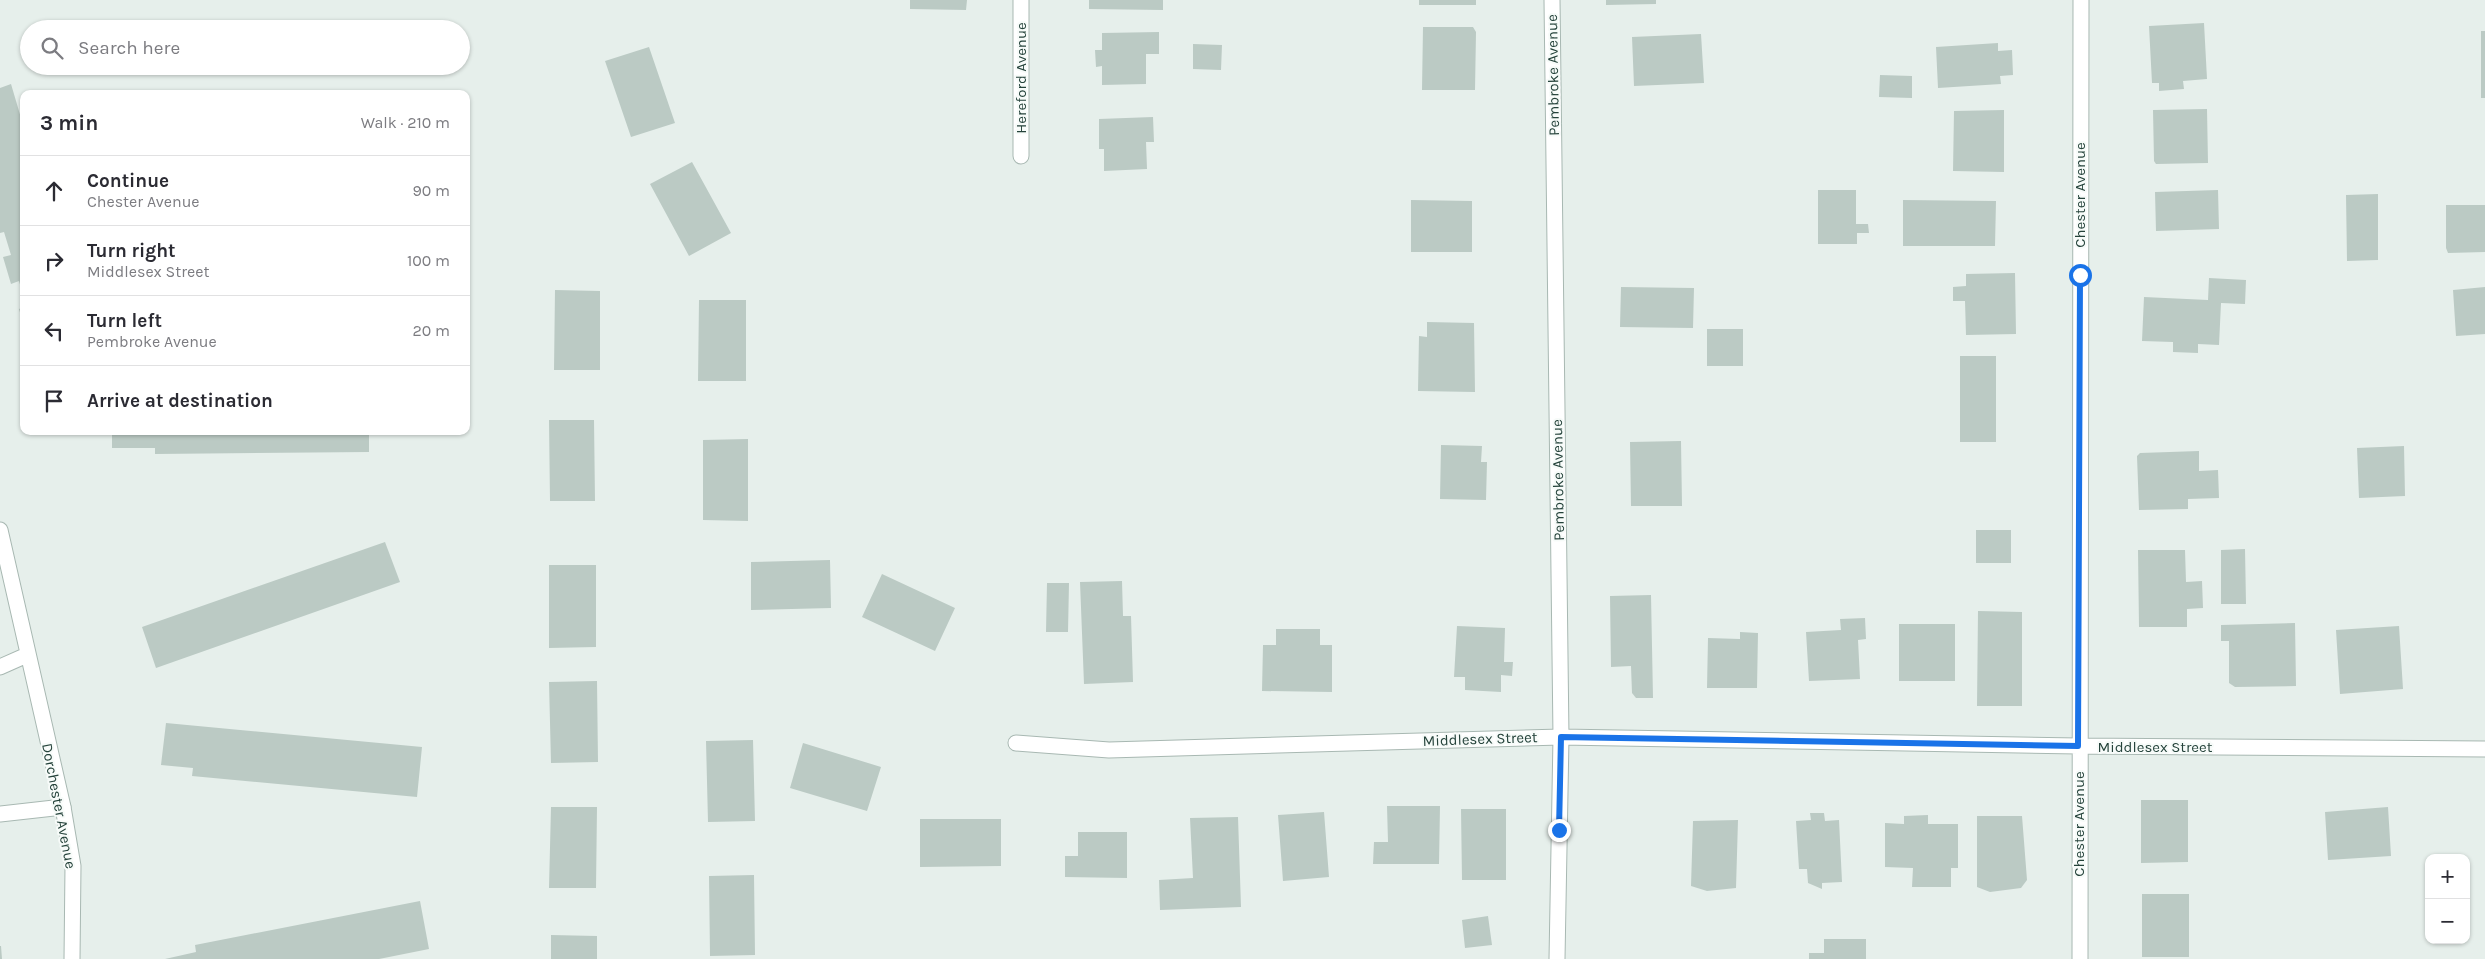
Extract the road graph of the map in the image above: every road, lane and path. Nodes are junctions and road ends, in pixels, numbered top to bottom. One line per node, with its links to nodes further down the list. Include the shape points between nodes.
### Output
1 (1021, 0): 4 (street, Hereford Avenue)
2 (1552, 0): 8 (street, Pembroke Avenue)
3 (2081, 0): 10 (street, Chester Avenue)
4 (1021, 156)
5 (0, 530): 6 (street, Dorchester Avenue)
6 (27, 655): 7 (street); 12 (street, Dorchester Avenue)
7 (0, 667)
8 (1561, 737): 9 (street, Middlesex Street, via 1109,750); 10 (street, Middlesex Street); 15 (street, Pembroke Avenue)
9 (1016, 743)
10 (2078, 746): 11 (street, Middlesex Street); 16 (street, Chester Avenue)
11 (2485, 749)
12 (63, 807): 13 (street); 14 (street, Dorchester Avenue, via 73,866)
13 (0, 814)
14 (72, 959)
15 (1558, 959)
16 (2080, 959)

